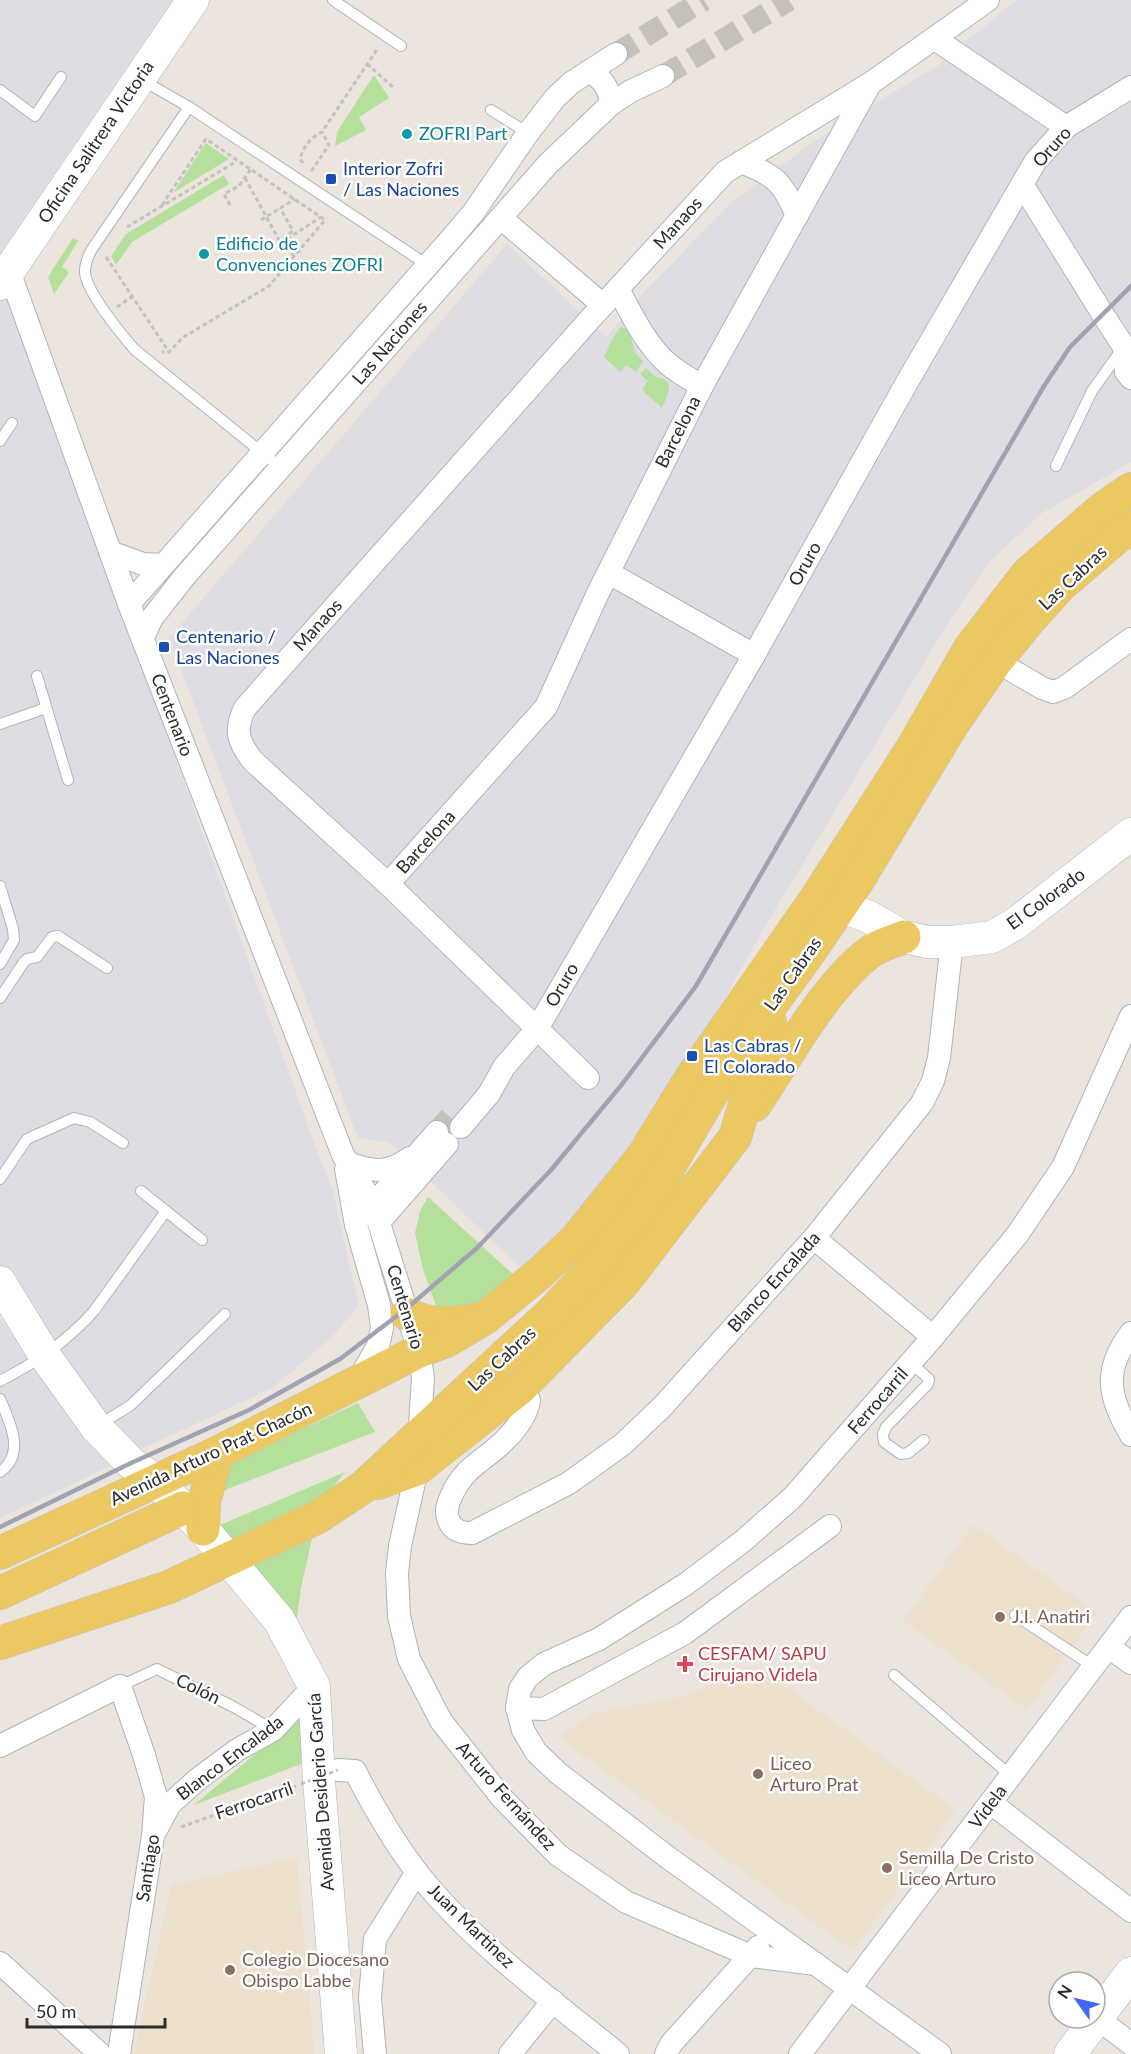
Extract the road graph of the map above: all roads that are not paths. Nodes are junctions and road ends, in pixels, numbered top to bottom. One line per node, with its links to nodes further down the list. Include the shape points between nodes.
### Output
1 (193, 0): 10 (street, Oficina Salitrera Victoria)
2 (333, 0): 5 (lane)
3 (988, 0): 4 (street, Barcelona)
4 (934, 39): 11 (street, Barcelona); 17 (street)
5 (401, 46)
6 (616, 54): 7 (street, Las Naciones)
7 (589, 71): 14 (street, via 605,84); 18 (street, Las Naciones, via 555,98)
8 (663, 76): 14 (street, Las Naciones)
9 (61, 77): 13 (lane, via 35,116)
10 (139, 78): 15 (lane); 25 (street, Oficina Salitrera Victoria)
11 (871, 83): 19 (street, Manaos); 22 (street, Barcelona)
12 (1131, 87): 17 (street, Oruro)
13 (0, 90)
14 (611, 104): 20 (street, Las Naciones)
15 (189, 108): 24 (lane); 33 (lane, via 92,249 85,264 86,280 134,349)
16 (491, 110): 18 (lane)
17 (1066, 127): 21 (street, Oruro)
18 (528, 133): 20 (street, via 544,136 549,144); 24 (street, Las Naciones, via 473,213)
19 (741, 162): 22 (street, via 778,181); 27 (street, Manaos, via 725,172)
20 (548, 164): 23 (street, Las Naciones)
21 (1022, 183): 28 (street, via 1102,313); 44 (street, Oruro)
22 (797, 216): 30 (street, Barcelona)
23 (501, 218): 26 (street, Las Naciones); 27 (street)
24 (428, 265): 26 (lane); 33 (street, Las Naciones)
25 (4, 278): 38 (street, Centenario)
26 (447, 278): 35 (street, Las Naciones)
27 (611, 297): 30 (street, via 638,325 659,356); 51 (street, Manaos, via 239,719 243,749 253,761)
28 (1129, 346): 29 (street, via 1126,372); 34 (lane, via 1092,391)
29 (1131, 378)
30 (702, 386): 40 (street, Barcelona)
31 (12, 423): 32 (lane)
32 (0, 441)
33 (262, 453): 35 (lane); 39 (street, Las Naciones)
34 (1056, 466)
35 (280, 468): 42 (street, Las Naciones, via 185,576 152,618)
36 (1131, 489): 53 (main road, Las Cabras, via 1027,574 970,648)
37 (1131, 528): 45 (main road, Las Cabras, via 1061,585)
38 (110, 552): 39 (street, via 143,564); 41 (street, Centenario)
39 (164, 565): 41 (street, Las Naciones)
40 (609, 573): 44 (street); 51 (street, Barcelona, via 546,707)
41 (129, 604): 42 (street, Centenario)
42 (142, 638): 67 (street, Centenario)
43 (1131, 639): 45 (street, via 1053,692)
44 (753, 655): 61 (street, Oruro)
45 (996, 661): 53 (main road, Las Cabras, via 952,725 857,882)
46 (37, 676): 47 (lane)
47 (46, 708): 48 (lane); 49 (lane)
48 (0, 724)
49 (68, 780)
50 (1131, 834): 55 (street, El Colorado, via 1015,924 992,937)
51 (388, 884): 61 (street, Manaos)
52 (0, 886): 56 (lane, via 14,940)
53 (829, 901): 54 (street, El Colorado, via 869,917); 58 (main road, Las Cabras); 78 (main road, Las Cabras, via 691,1078 643,1156 612,1196 576,1239)
54 (904, 938): 55 (street, El Colorado); 64 (main road, via 872,951 845,975)
55 (952, 942): 73 (street, Blanco Encalada, via 933,1081 922,1103)
56 (0, 964)
57 (107, 968): 59 (lane, via 52,936 37,957 27,959)
58 (778, 996): 64 (main road); 90 (main road, Las Cabras, via 734,1056 656,1189 596,1265 551,1313)
59 (0, 998)
60 (1131, 1016): 80 (street, Ferrocarril, via 1063,1167 1017,1235)
61 (537, 1029): 62 (street, Manaos); 63 (street, Oruro, via 504,1066 489,1094)
62 (588, 1078)
63 (449, 1130): 66 (street, Oruro); 71 (street, Oruro)
64 (735, 1137): 86 (main road, via 625,1281)
65 (123, 1143): 68 (lane, via 90,1122 74,1118 27,1139)
66 (421, 1150): 67 (street, via 398,1167 378,1171); 71 (street, Oruro)
67 (346, 1159): 71 (street, Centenario); 72 (street, Centenario)
68 (0, 1179)
69 (141, 1191): 70 (lane)
70 (166, 1211): 74 (lane); 82 (lane, via 94,1311)
71 (376, 1213): 72 (street, Oruro); 77 (street, Centenario)
72 (356, 1225): 85 (street, Centenario, via 380,1305 382,1328 378,1346)
73 (814, 1238): 80 (street); 86 (street, Blanco Encalada, via 662,1407 623,1444 569,1483 472,1533 462,1533 453,1527 446,1508 465,1473 506,1438 528,1410 529,1400)
74 (202, 1240)
75 (0, 1282): 82 (street, Avenida Desiderio García)
76 (225, 1314): 88 (lane, via 131,1405)
77 (407, 1314): 78 (main road, via 423,1322 444,1325); 81 (street, Centenario)
78 (485, 1318): 81 (main road, Las Cabras, via 446,1341)
79 (1131, 1333): 89 (street, via 1118,1353 1111,1379 1115,1406)
80 (933, 1337): 83 (street, Ferrocarril)
81 (419, 1351): 85 (main road, Avenida Arturo Prat Chacón); 90 (street, Centenario, via 423,1378)
82 (45, 1356): 84 (lane); 88 (street, Avenida Desiderio García)
83 (911, 1362): 91 (lane, via 925,1374 928,1384 886,1427 884,1442 901,1454 908,1454); 111 (street, Ferrocarril, via 793,1497 743,1541 686,1584 599,1639 544,1664 528,1677)
84 (0, 1381)
85 (356, 1384): 92 (main road, Avenida Arturo Prat Chacón)
86 (520, 1388): 93 (main road)
87 (0, 1399): 94 (lane, via 11,1424 14,1449 13,1457)
88 (96, 1427): 95 (street, Avenida Desiderio García, via 131,1463)
89 (1131, 1435)
90 (418, 1437): 93 (street, Centenario); 96 (main road)
91 (924, 1440)
92 (217, 1453): 95 (main road, Avenida Arturo Prat Chacón); 97 (main road, via 204,1502)
93 (417, 1469): 96 (main road); 121 (street, Arturo Fernández, via 398,1564 399,1616 409,1659 441,1721 502,1798 558,1855 626,1902)
94 (0, 1472)
95 (156, 1481): 97 (street, Avenida Desiderio García); 99 (main road, Avenida Arturo Prat Chacón)
96 (362, 1488): 100 (main road, via 318,1517)
97 (193, 1518): 100 (street, Avenida Desiderio García); 101 (main road)
98 (830, 1526): 111 (street, via 685,1633 544,1709)
99 (0, 1553)
100 (227, 1559): 104 (main road, via 168,1587); 110 (street, Avenida Desiderio García, via 279,1620)
101 (0, 1593)
102 (1015, 1615): 107 (lane)
103 (1131, 1617): 105 (street, Videla)
104 (0, 1643)
105 (1109, 1647): 106 (street); 107 (street, Videla)
106 (1131, 1663)
107 (1094, 1667): 115 (street, Videla)
108 (894, 1675): 115 (lane)
109 (120, 1686): 112 (lane, Colón, via 157,1669); 113 (street); 117 (street, Santiago, via 156,1797)
110 (314, 1686): 112 (street, Blanco Encalada); 133 (street, Avenida Desiderio García)
111 (519, 1699): 120 (street, Arturo Fernández, via 523,1730 536,1752 558,1773)
112 (273, 1730): 117 (street, Blanco Encalada, via 198,1779 170,1804)
113 (0, 1746)
114 (346, 1770): 118 (street, Juan Martínez)
115 (1011, 1776): 116 (street, Videla)
116 (991, 1803): 119 (street); 125 (street, Videla)
117 (153, 1836): 132 (street, Santiago)
118 (417, 1872): 126 (street, Juan Martínez, via 460,1919); 134 (street, via 375,1940 370,1998)
119 (1131, 1911)
120 (771, 1932): 121 (street); 123 (street, Arturo Fernández)
121 (751, 1956): 123 (street, Arturo Fernández); 137 (street)
122 (0, 1963): 131 (street)
123 (816, 1964): 125 (street, Arturo Fernández)
124 (1131, 1973): 127 (street)
125 (850, 1988): 138 (street, Videla); 139 (street, Arturo Fernández)
126 (553, 2001): 135 (street); 136 (street, Juan Martínez)
127 (1107, 2005)
128 (1107, 2026): 130 (street)
129 (1088, 2030): 140 (street)
130 (1131, 2044)
131 (100, 2054)
132 (119, 2054)
133 (341, 2054)
134 (375, 2054)
135 (510, 2054)
136 (618, 2054)
137 (666, 2054)
138 (800, 2054)
139 (940, 2054)
140 (1070, 2054)

